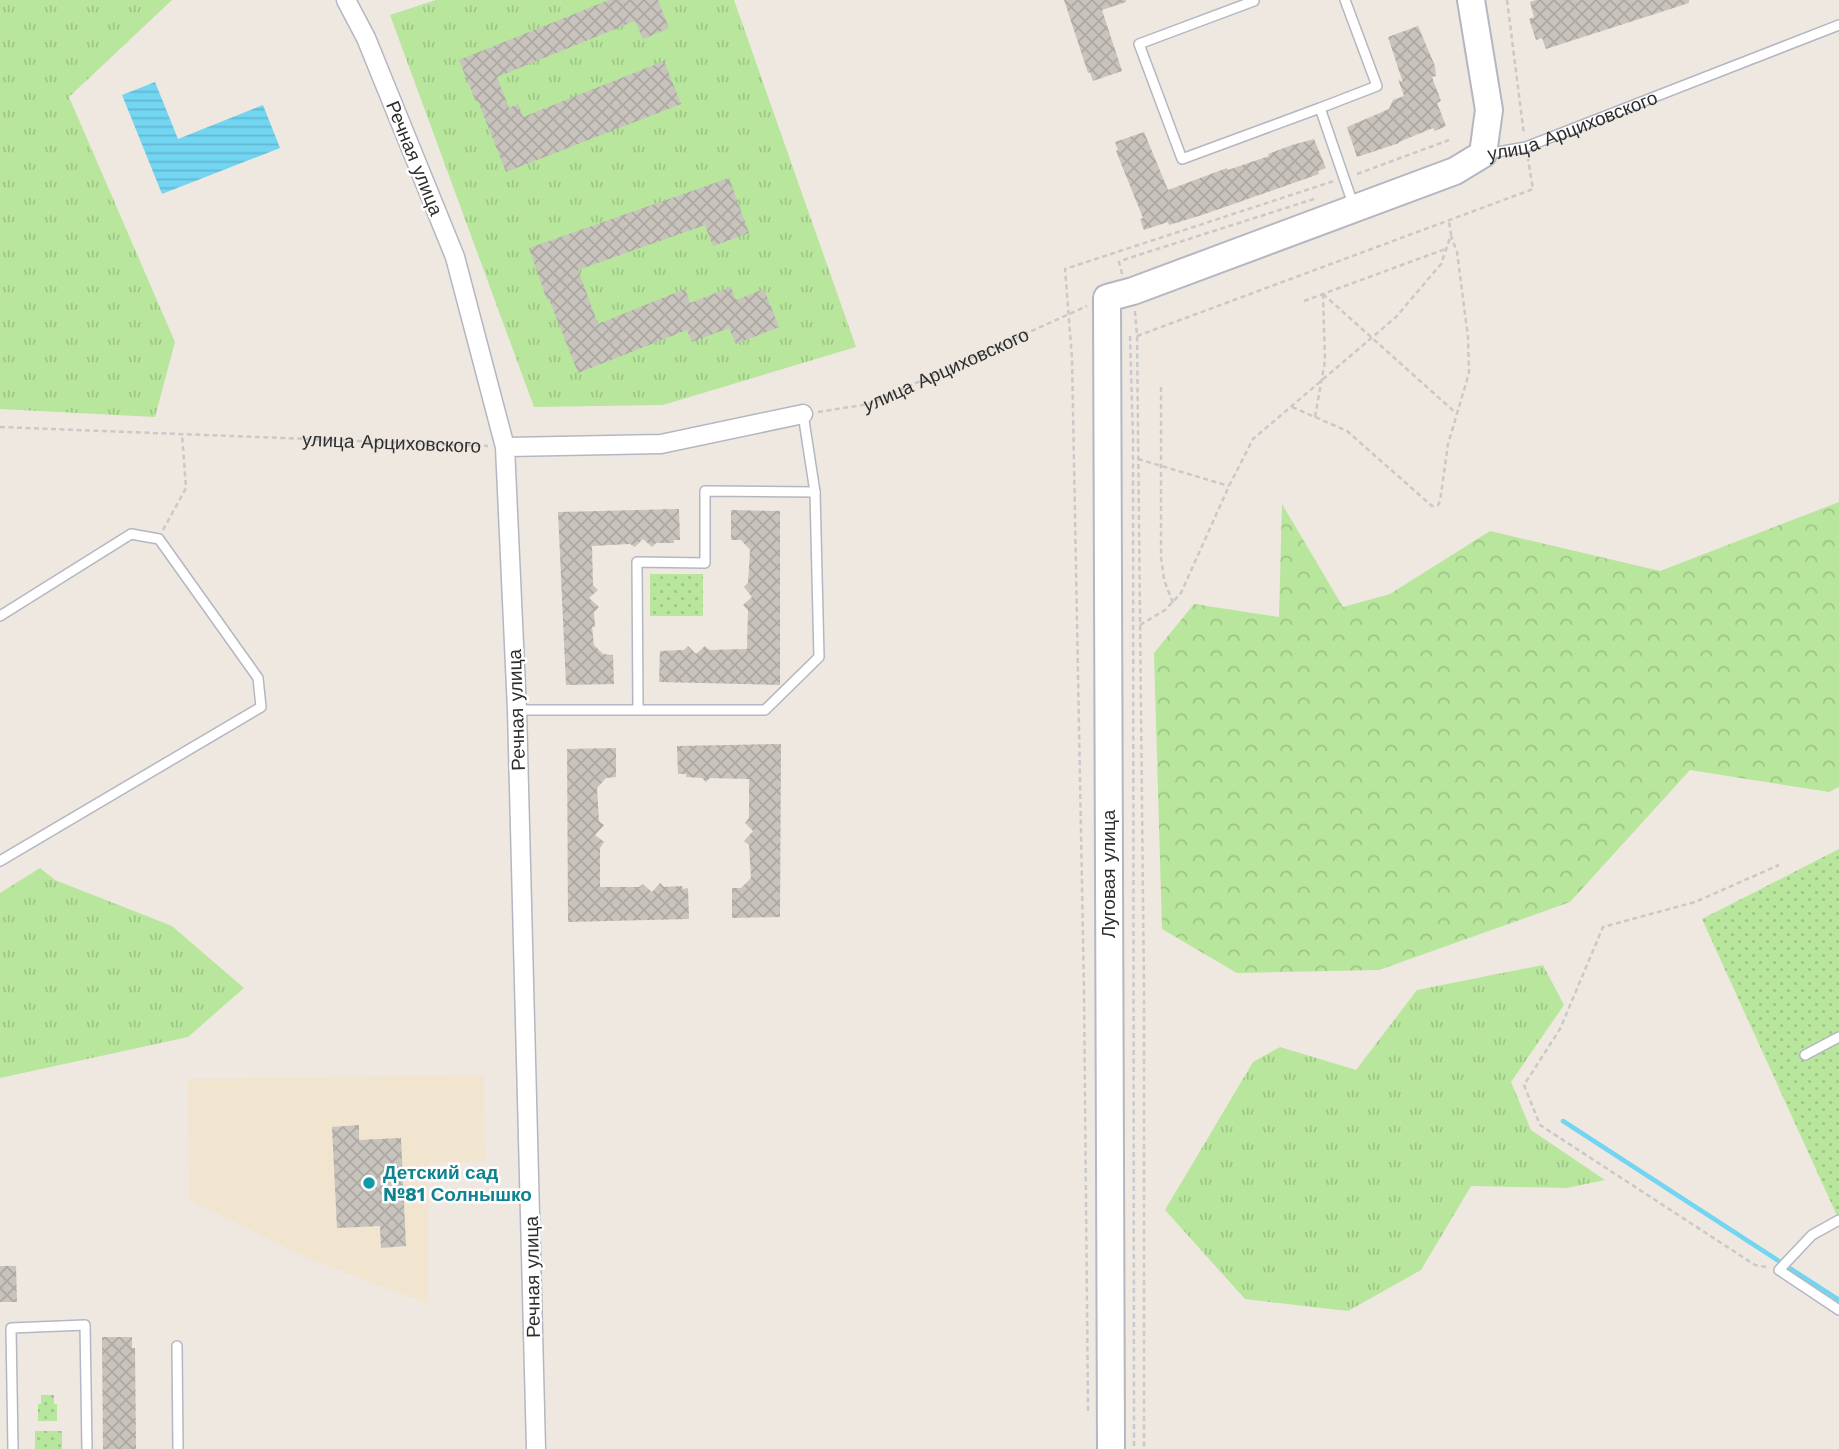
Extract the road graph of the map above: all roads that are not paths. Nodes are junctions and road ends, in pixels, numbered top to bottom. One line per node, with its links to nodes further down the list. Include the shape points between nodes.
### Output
1 (346, 0): 11 (street, Речная улица, via 366,38 455,257)
2 (1255, 0): 6 (lane, via 1139,44 1182,159)
3 (1345, 0): 6 (lane, via 1377,86)
4 (1471, 0): 7 (street, via 1489,110)
5 (1839, 25): 7 (lane, улица Арциховского, via 1526,147)
6 (1320, 108): 8 (lane)
7 (1483, 154): 8 (street, улица Арциховского, via 1455,171)
8 (1355, 209): 9 (street, улица Арциховского)
9 (1122, 294): 26 (street, Луговая улица)
10 (803, 414): 11 (street, улица Арциховского, via 661,444); 12 (lane)
11 (505, 447): 15 (street, Речная улица)
12 (815, 492): 14 (lane, via 819,657 765,710); 14 (lane, via 705,491 705,563 637,562)
13 (0, 616): 16 (lane, via 131,534 159,539 258,678 261,707)
14 (638, 708): 15 (lane)
15 (517, 710): 25 (street, Речная улица)
16 (0, 862)
17 (1839, 1037): 18 (lane)
18 (1805, 1055)
19 (1839, 1220): 20 (lane, via 1812,1235 1779,1270)
20 (1839, 1310)
21 (177, 1346): 24 (lane)
22 (13, 1449): 23 (lane, via 10,1328 85,1325)
23 (88, 1449)
24 (178, 1449)
25 (536, 1449)
26 (1111, 1449)

